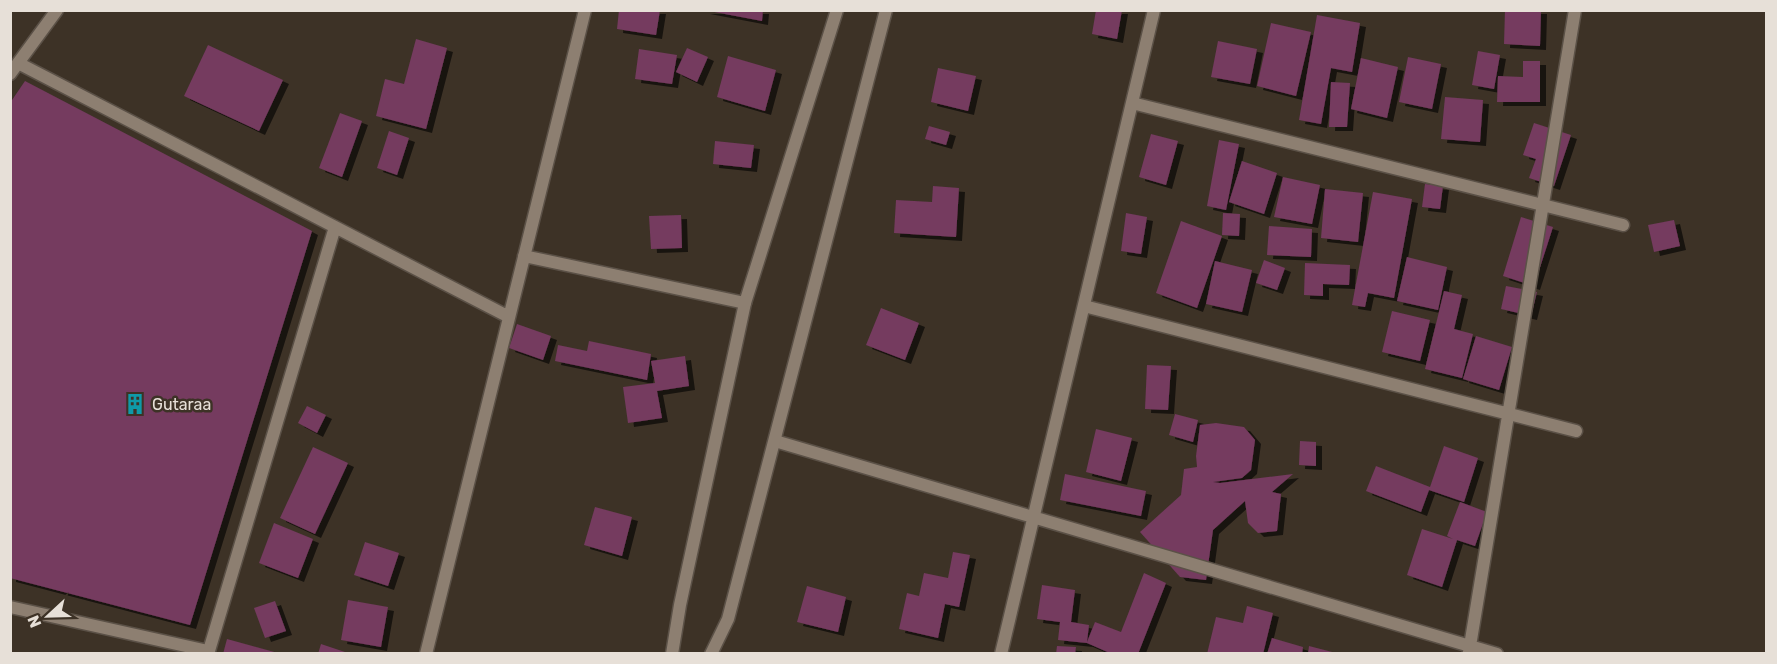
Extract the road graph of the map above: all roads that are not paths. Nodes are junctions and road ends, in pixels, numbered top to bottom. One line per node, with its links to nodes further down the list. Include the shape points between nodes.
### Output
1 (57, 10): 7 (street)
2 (585, 10): 13 (street)
3 (837, 10): 14 (street)
4 (886, 10): 19 (street)
5 (1154, 10): 9 (street)
6 (1575, 10): 10 (street)
7 (18, 63): 8 (street); 12 (street)
8 (10, 74)
9 (1132, 103): 10 (street); 15 (street)
10 (1543, 205): 11 (street); 17 (street)
11 (1623, 225)
12 (335, 227): 16 (street); 23 (street)
13 (524, 256): 14 (street); 16 (street)
14 (745, 303): 25 (street)
15 (1084, 306): 17 (street); 20 (street)
16 (509, 317): 24 (street)
17 (1508, 414): 18 (street); 22 (street)
18 (1576, 431)
19 (775, 441): 20 (street); 26 (street, via 728,619)
20 (1034, 517): 22 (street); 27 (street)
21 (10, 608): 23 (street)
22 (1469, 650): 28 (street)
23 (208, 652)
24 (426, 654)
25 (672, 654)
26 (711, 654)
27 (1001, 654)
28 (1497, 654)

